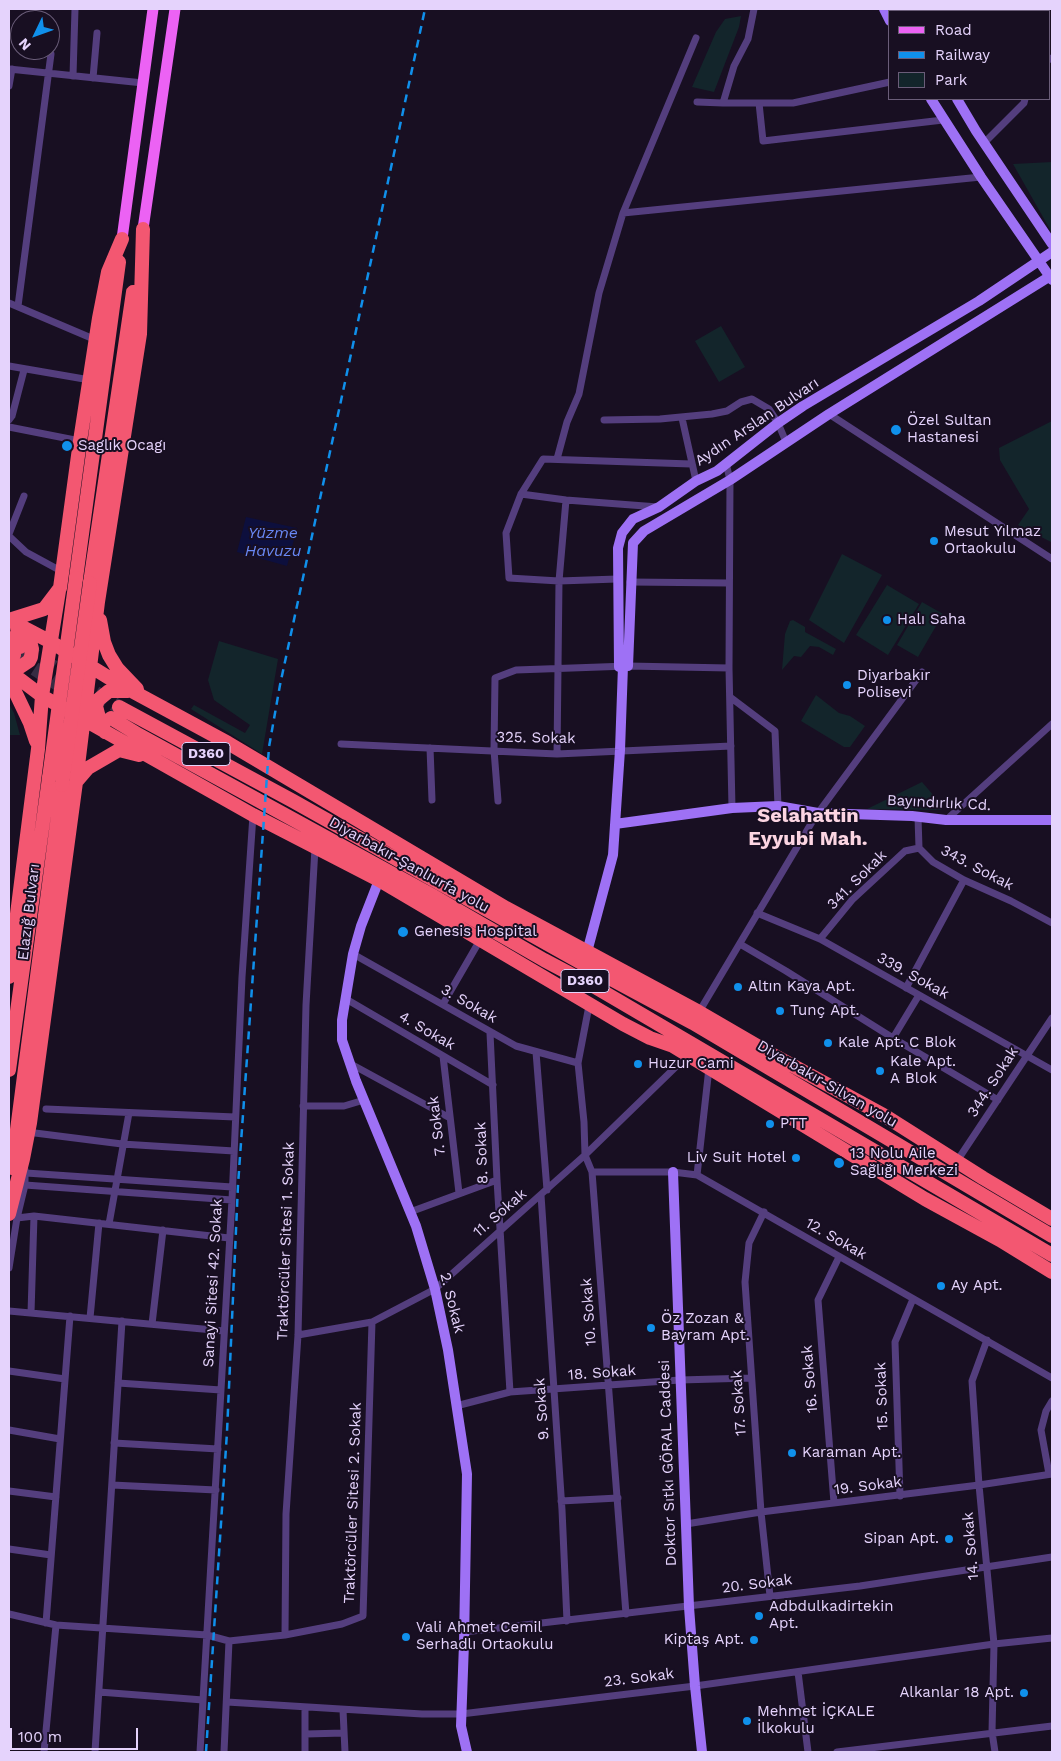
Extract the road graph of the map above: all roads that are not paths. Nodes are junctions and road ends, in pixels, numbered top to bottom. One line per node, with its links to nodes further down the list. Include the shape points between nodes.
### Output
1 (75, 9): 10 (street)
2 (152, 9): 13 (main road)
3 (175, 9): 25 (main road)
4 (754, 9): 19 (street, via 748,39 734,66)
5 (98, 33): 11 (street)
6 (696, 38): 24 (street)
7 (50, 60): 9 (street)
8 (10, 69): 9 (street); 14 (street)
9 (48, 73): 10 (street); 32 (street)
10 (73, 76): 11 (street)
11 (93, 78): 13 (street)
12 (888, 82): 20 (street, via 793,103)
13 (143, 83): 26 (main road)
14 (9, 86)
15 (932, 100): 21 (street)
16 (958, 100): 22 (street)
17 (1025, 100): 22 (street)
18 (697, 102): 19 (street)
19 (723, 104): 20 (street)
20 (759, 104): 21 (street, via 763,141)
21 (944, 120): 23 (street)
22 (984, 143): 27 (street)
23 (981, 177): 24 (street); 29 (street)
24 (623, 213): 45 (street, via 599,293 579,394 567,422)
25 (143, 229): 62 (highway, via 140,334); 161 (highway, Elazığ Bulvarı, bridge, via 90,583)
26 (122, 239): 33 (highway, via 108,272); 131 (highway, Elazığ Bulvarı, bridge)
27 (1052, 244)
28 (1052, 252): 29 (street, Aydın Arslan Bulvarı)
29 (1040, 261): 30 (street); 41 (street, Aydın Arslan Bulvarı)
30 (1051, 278): 37 (street, Aydın Arslan Bulvarı)
31 (9, 303): 32 (street)
32 (18, 306): 33 (street)
33 (96, 340): 36 (highway)
34 (9, 366): 35 (street)
35 (24, 370): 36 (street); 38 (street)
36 (90, 380): 43 (highway)
37 (829, 414): 44 (street, Aydın Arslan Bulvarı); 55 (street)
38 (10, 417)
39 (682, 418): 40 (street); 41 (street, via 727,411 752,399 770,409); 46 (street)
40 (604, 420)
41 (778, 423): 44 (street); 47 (street, Aydın Arslan Bulvarı)
42 (9, 427): 43 (street)
43 (80, 441): 56 (highway)
44 (786, 442): 48 (street, Aydın Arslan Bulvarı)
45 (557, 460): 46 (street); 50 (street, via 543,459)
46 (691, 464): 49 (street)
47 (726, 464): 48 (street); 49 (street, Aydın Arslan Bulvarı)
48 (730, 480): 59 (street, Aydın Arslan Bulvarı, via 644,531 633,543); 60 (street)
49 (696, 481): 53 (street, Aydın Arslan Bulvarı)
50 (521, 494): 52 (street); 58 (street, via 506,533 509,578)
51 (24, 496): 54 (street)
52 (566, 500): 53 (street); 58 (street)
53 (659, 507): 57 (street, Aydın Arslan Bulvarı, via 633,519 622,532)
54 (9, 535): 56 (street, via 26,552)
55 (1052, 559)
56 (62, 571): 61 (highway)
57 (617, 579): 58 (street); 66 (street, Aydın Arslan Bulvarı)
58 (559, 581): 68 (street)
59 (630, 582): 60 (street); 66 (street, Aydın Arslan Bulvarı)
60 (729, 583): 69 (street)
61 (60, 588): 63 (highway, via 44,609); 64 (highway)
62 (98, 602): 67 (highway); 76 (highway, via 104,642 116,668)
63 (9, 620): 64 (highway, D360); 65 (highway, via 30,641 32,649 31,658 20,667)
64 (51, 642): 67 (highway, D360); 74 (highway)
65 (12, 652)
66 (623, 666): 68 (street); 69 (street); 85 (street, Aydın Arslan Bulvarı)
67 (90, 667): 73 (highway, D360); 77 (highway)
68 (557, 668): 84 (street, via 516,670 495,678); 86 (street)
69 (729, 668): 75 (street)
70 (9, 672): 74 (highway)
71 (922, 672): 93 (street)
72 (9, 679): 83 (highway, via 30,723)
73 (134, 692): 76 (highway, D360); 79 (highway, via 109,690 98,700 96,706)
74 (42, 696): 77 (highway); 83 (highway)
75 (730, 697): 81 (street); 91 (street, via 775,731)
76 (147, 698): 102 (highway, D360)
77 (84, 720): 79 (highway); 88 (highway)
78 (1052, 724): 96 (street)
79 (105, 732): 87 (highway)
80 (341, 744): 82 (street, 325. Sokak)
81 (731, 746): 85 (street, 325. Sokak); 92 (street)
82 (430, 748): 84 (street, 325. Sokak); 89 (street)
83 (38, 749): 114 (highway)
84 (494, 750): 86 (street, 325. Sokak); 90 (street)
85 (620, 750): 86 (street, 325. Sokak); 98 (street, Aydın Arslan Bulvarı)
86 (557, 754)
87 (157, 760): 88 (highway, via 119,750 88,768); 94 (highway)
88 (76, 782): 143 (highway)
89 (432, 800)
90 (498, 801)
91 (778, 806): 92 (street, Bayındırlık Cd.); 93 (street, Bayındırlık Cd.)
92 (732, 808): 98 (street, Bayındırlık Cd.)
93 (818, 813): 95 (street, Bayındırlık Cd.); 105 (street)
94 (252, 815): 99 (highway); 140 (street, Sanayi Sitesi 42. Sokak)
95 (918, 817): 96 (street, Bayındırlık Cd.); 100 (street, 343. Sokak)
96 (946, 820): 97 (street, Bayındırlık Cd.)
97 (1052, 820)
98 (615, 824): 112 (street, Aydın Arslan Bulvarı, via 613,855)
99 (315, 848): 103 (highway); 137 (street, Traktörcüler Sitesi 1. Sokak)
100 (919, 848): 104 (street, 343. Sokak, via 933,862); 108 (street, 341. Sokak, via 905,851 852,900)
101 (390, 854): 102 (highway); 112 (highway, D360); 113 (highway, Diyarbakır-Şanlıurfa yolu / D360, via 115,713 139,735)
102 (450, 875): 112 (highway, D360)
103 (379, 880): 107 (highway); 111 (street, 2. Sokak)
104 (964, 880): 106 (street, 343. Sokak); 115 (street)
105 (757, 913): 108 (street, 339. Sokak); 109 (street)
106 (1052, 923)
107 (480, 940): 110 (highway); 118 (street)
108 (820, 940): 115 (street, 339. Sokak)
109 (740, 944): 120 (street); 123 (street)
110 (494, 949): 113 (street); 126 (highway, via 623,1024)
111 (353, 954): 117 (street, 2. Sokak); 118 (street, 3. Sokak)
112 (585, 958): 120 (highway); 150 (highway, Diyarbakır-Silvan yolu / D360)
113 (544, 960): 144 (highway, Diyarbakır-Şanlıurfa yolu / D360)
114 (9, 977)
115 (906, 988): 116 (street, 339. Sokak)
116 (919, 995): 123 (street); 125 (street, 339. Sokak)
117 (346, 999): 127 (street, 4. Sokak); 129 (street, 2. Sokak, via 342,1040)
118 (443, 1004): 122 (street, 3. Sokak)
119 (588, 1011): 128 (street, 10. Sokak)
120 (699, 1012): 134 (highway)
121 (1052, 1018): 125 (street, 344. Sokak)
122 (490, 1033): 124 (street, 3. Sokak); 133 (street, 8. Sokak)
123 (893, 1038): 136 (street)
124 (536, 1052): 128 (street, 3. Sokak); 160 (street)
125 (1028, 1054): 132 (street, 339. Sokak); 136 (street, 344. Sokak)
126 (688, 1055): 130 (highway); 147 (street, 11. Sokak)
127 (443, 1056): 133 (street, 4. Sokak); 141 (street, 7. Sokak)
128 (578, 1062): 147 (street, 10. Sokak)
129 (349, 1063): 135 (street, 2. Sokak); 141 (street)
130 (709, 1068): 142 (highway); 153 (street)
131 (9, 1070)
132 (1052, 1070)
133 (493, 1085): 156 (street, 8. Sokak)
134 (833, 1088): 148 (highway); 150 (highway)
135 (364, 1100): 137 (street, via 344,1106); 165 (street, 2. Sokak)
136 (998, 1100): 148 (street, 344. Sokak)
137 (303, 1106): 191 (street, Traktörcüler Sitesi 1. Sokak)
138 (46, 1110): 139 (street)
139 (129, 1113): 140 (street); 145 (street)
140 (235, 1117): 146 (street, Sanayi Sitesi 42. Sokak)
141 (450, 1118): 162 (street, 7. Sokak)
142 (805, 1127): 144 (street); 174 (highway)
143 (27, 1132): 145 (street); 149 (highway)
144 (844, 1132): 155 (highway, Diyarbakır-Şanlıurfa yolu / D360)
145 (122, 1144): 146 (street); 154 (street)
146 (234, 1151): 158 (street, Sanayi Sitesi 42. Sokak)
147 (585, 1155): 151 (street, 10. Sokak); 160 (street, 11. Sokak)
148 (957, 1161): 169 (highway)
149 (24, 1166): 154 (street); 157 (street); 167 (highway)
150 (940, 1170): 175 (highway, Diyarbakır-Silvan yolu / D360)
151 (592, 1172): 152 (street, 12. Sokak); 199 (street, 10. Sokak)
152 (673, 1172): 153 (street, 12. Sokak); 197 (street, Doktor Sıtkı GÖRAL Caddesi)
153 (698, 1176): 166 (street, 12. Sokak)
154 (117, 1178): 158 (street); 159 (street)
155 (924, 1179): 174 (street); 177 (highway, Diyarbakır-Şanlıurfa yolu / D360)
156 (497, 1180): 162 (street); 173 (street, 8. Sokak)
157 (25, 1185): 159 (street); 167 (street)
158 (232, 1187): 164 (street, Sanayi Sitesi 42. Sokak)
159 (115, 1190): 164 (street); 171 (street)
160 (547, 1190): 163 (street, 11. Sokak)
161 (9, 1193)
162 (459, 1194): 165 (street)
163 (541, 1195): 173 (street, 11. Sokak); 201 (street, 9. Sokak)
164 (232, 1200): 176 (street, Sanayi Sitesi 42. Sokak)
165 (410, 1212): 181 (street, 2. Sokak)
166 (764, 1212): 178 (street, 12. Sokak); 194 (street, 17. Sokak, via 749,1243 745,1282)
167 (13, 1216): 168 (street); 179 (street)
168 (34, 1216): 170 (street); 184 (street)
169 (1052, 1218)
170 (99, 1223): 171 (street); 186 (street)
171 (110, 1224): 172 (street)
172 (163, 1230): 176 (street); 189 (street)
173 (500, 1230): 181 (street, 11. Sokak); 202 (street, 8. Sokak)
174 (980, 1230): 180 (highway)
175 (1052, 1236)
176 (229, 1238): 190 (street, Sanayi Sitesi 42. Sokak)
177 (1052, 1255)
178 (839, 1257): 182 (street, 12. Sokak); 218 (street, 16. Sokak, via 818,1300)
179 (9, 1268)
180 (1052, 1272)
181 (435, 1289): 188 (street, 11. Sokak); 204 (street, 2. Sokak)
182 (913, 1299): 192 (street, 12. Sokak); 214 (street, 15. Sokak, via 895,1342)
183 (9, 1311): 184 (street)
184 (32, 1313): 185 (street)
185 (70, 1316): 186 (street); 196 (street)
186 (90, 1318): 187 (street)
187 (122, 1321): 189 (street); 198 (street)
188 (372, 1322): 191 (street, 11. Sokak); 235 (street, Traktörcüler Sitesi 2. Sokak, via 363,1616 342,1624)
189 (152, 1324): 190 (street)
190 (224, 1331): 200 (street, Sanayi Sitesi 42. Sokak)
191 (298, 1335): 235 (street, Traktörcüler Sitesi 1. Sokak, via 286,1514)
192 (987, 1340): 195 (street, 12. Sokak); 211 (street, 14. Sokak, via 972,1381)
193 (9, 1371): 196 (street)
194 (751, 1378): 197 (street, 18. Sokak); 219 (street, 17. Sokak)
195 (1052, 1378)
196 (65, 1379): 206 (street)
197 (680, 1380): 199 (street, 18. Sokak); 220 (street, Doktor Sıtkı GÖRAL Caddesi)
198 (118, 1383): 200 (street); 207 (street)
199 (609, 1386): 201 (street, 18. Sokak); 216 (street, 10. Sokak)
200 (222, 1390): 208 (street, Sanayi Sitesi 42. Sokak)
201 (555, 1390): 202 (street, 18. Sokak); 217 (street, 9. Sokak)
202 (510, 1392): 204 (street, 18. Sokak)
203 (1052, 1402): 209 (street, via 1041,1430)
204 (456, 1406): 233 (street, 2. Sokak, via 467,1474)
205 (9, 1430): 206 (street)
206 (60, 1439): 215 (street)
207 (114, 1443): 208 (street); 210 (street)
208 (218, 1449): 212 (street, Sanayi Sitesi 42. Sokak)
209 (1051, 1474): 211 (street, 19. Sokak)
210 (112, 1485): 212 (street); 232 (street)
211 (979, 1485): 214 (street, 19. Sokak); 224 (street, 14. Sokak)
212 (216, 1490): 234 (street, Sanayi Sitesi 42. Sokak)
213 (9, 1491): 215 (street)
214 (900, 1496): 218 (street, 19. Sokak)
215 (56, 1497): 222 (street)
216 (618, 1498): 217 (street); 228 (street, 10. Sokak)
217 (562, 1501): 229 (street, 9. Sokak)
218 (834, 1503): 219 (street, 19. Sokak)
219 (761, 1512): 220 (street, 19. Sokak); 225 (street, 17. Sokak)
220 (686, 1524): 226 (street, Doktor Sıtkı GÖRAL Caddesi)
221 (9, 1549): 222 (street)
222 (51, 1556): 230 (street)
223 (1052, 1558): 224 (street, 20. Sokak)
224 (987, 1566): 225 (street, 20. Sokak); 238 (street, 14. Sokak)
225 (770, 1596): 226 (street, 20. Sokak)
226 (689, 1607): 228 (street, 20. Sokak); 240 (street, Doktor Sıtkı GÖRAL Caddesi)
227 (9, 1614): 230 (street, Traktörcüler Sitesi 2. Sokak)
228 (626, 1614): 229 (street, 20. Sokak)
229 (566, 1621): 233 (street, 20. Sokak)
230 (46, 1623): 231 (street, Traktörcüler Sitesi 2. Sokak)
231 (56, 1625): 232 (street, Traktörcüler Sitesi 2. Sokak); 251 (street)
232 (102, 1629): 234 (street, Traktörcüler Sitesi 2. Sokak); 241 (street)
233 (464, 1632): 246 (street, 2. Sokak)
234 (207, 1635): 237 (street, Traktörcüler Sitesi 2. Sokak); 242 (street, Sanayi Sitesi 42. Sokak)
235 (285, 1635): 237 (street, Traktörcüler Sitesi 2. Sokak)
236 (1052, 1638): 238 (street, 23. Sokak)
237 (229, 1641): 243 (street)
238 (994, 1644): 239 (street, 23. Sokak); 248 (street, 14. Sokak)
239 (798, 1672): 240 (street, 23. Sokak); 259 (street)
240 (695, 1686): 246 (street, 23. Sokak); 258 (street, Doktor Sıtkı GÖRAL Caddesi)
241 (98, 1692): 242 (street); 252 (street)
242 (203, 1700): 253 (street, Sanayi Sitesi 42. Sokak)
243 (227, 1702): 244 (street, 23. Sokak); 254 (street)
244 (305, 1707): 245 (street, 23. Sokak); 250 (street)
245 (342, 1710): 246 (street, 23. Sokak); 249 (street)
246 (461, 1714): 257 (street, 2. Sokak)
247 (1052, 1726): 248 (street)
248 (992, 1732): 260 (street); 261 (street, 14. Sokak)
249 (344, 1733): 250 (street); 256 (street)
250 (306, 1734): 255 (street)
251 (44, 1752)
252 (95, 1752)
253 (200, 1752)
254 (224, 1752)
255 (306, 1752)
256 (345, 1752)
257 (467, 1752)
258 (702, 1752)
259 (808, 1752)
260 (837, 1752)
261 (995, 1752)

